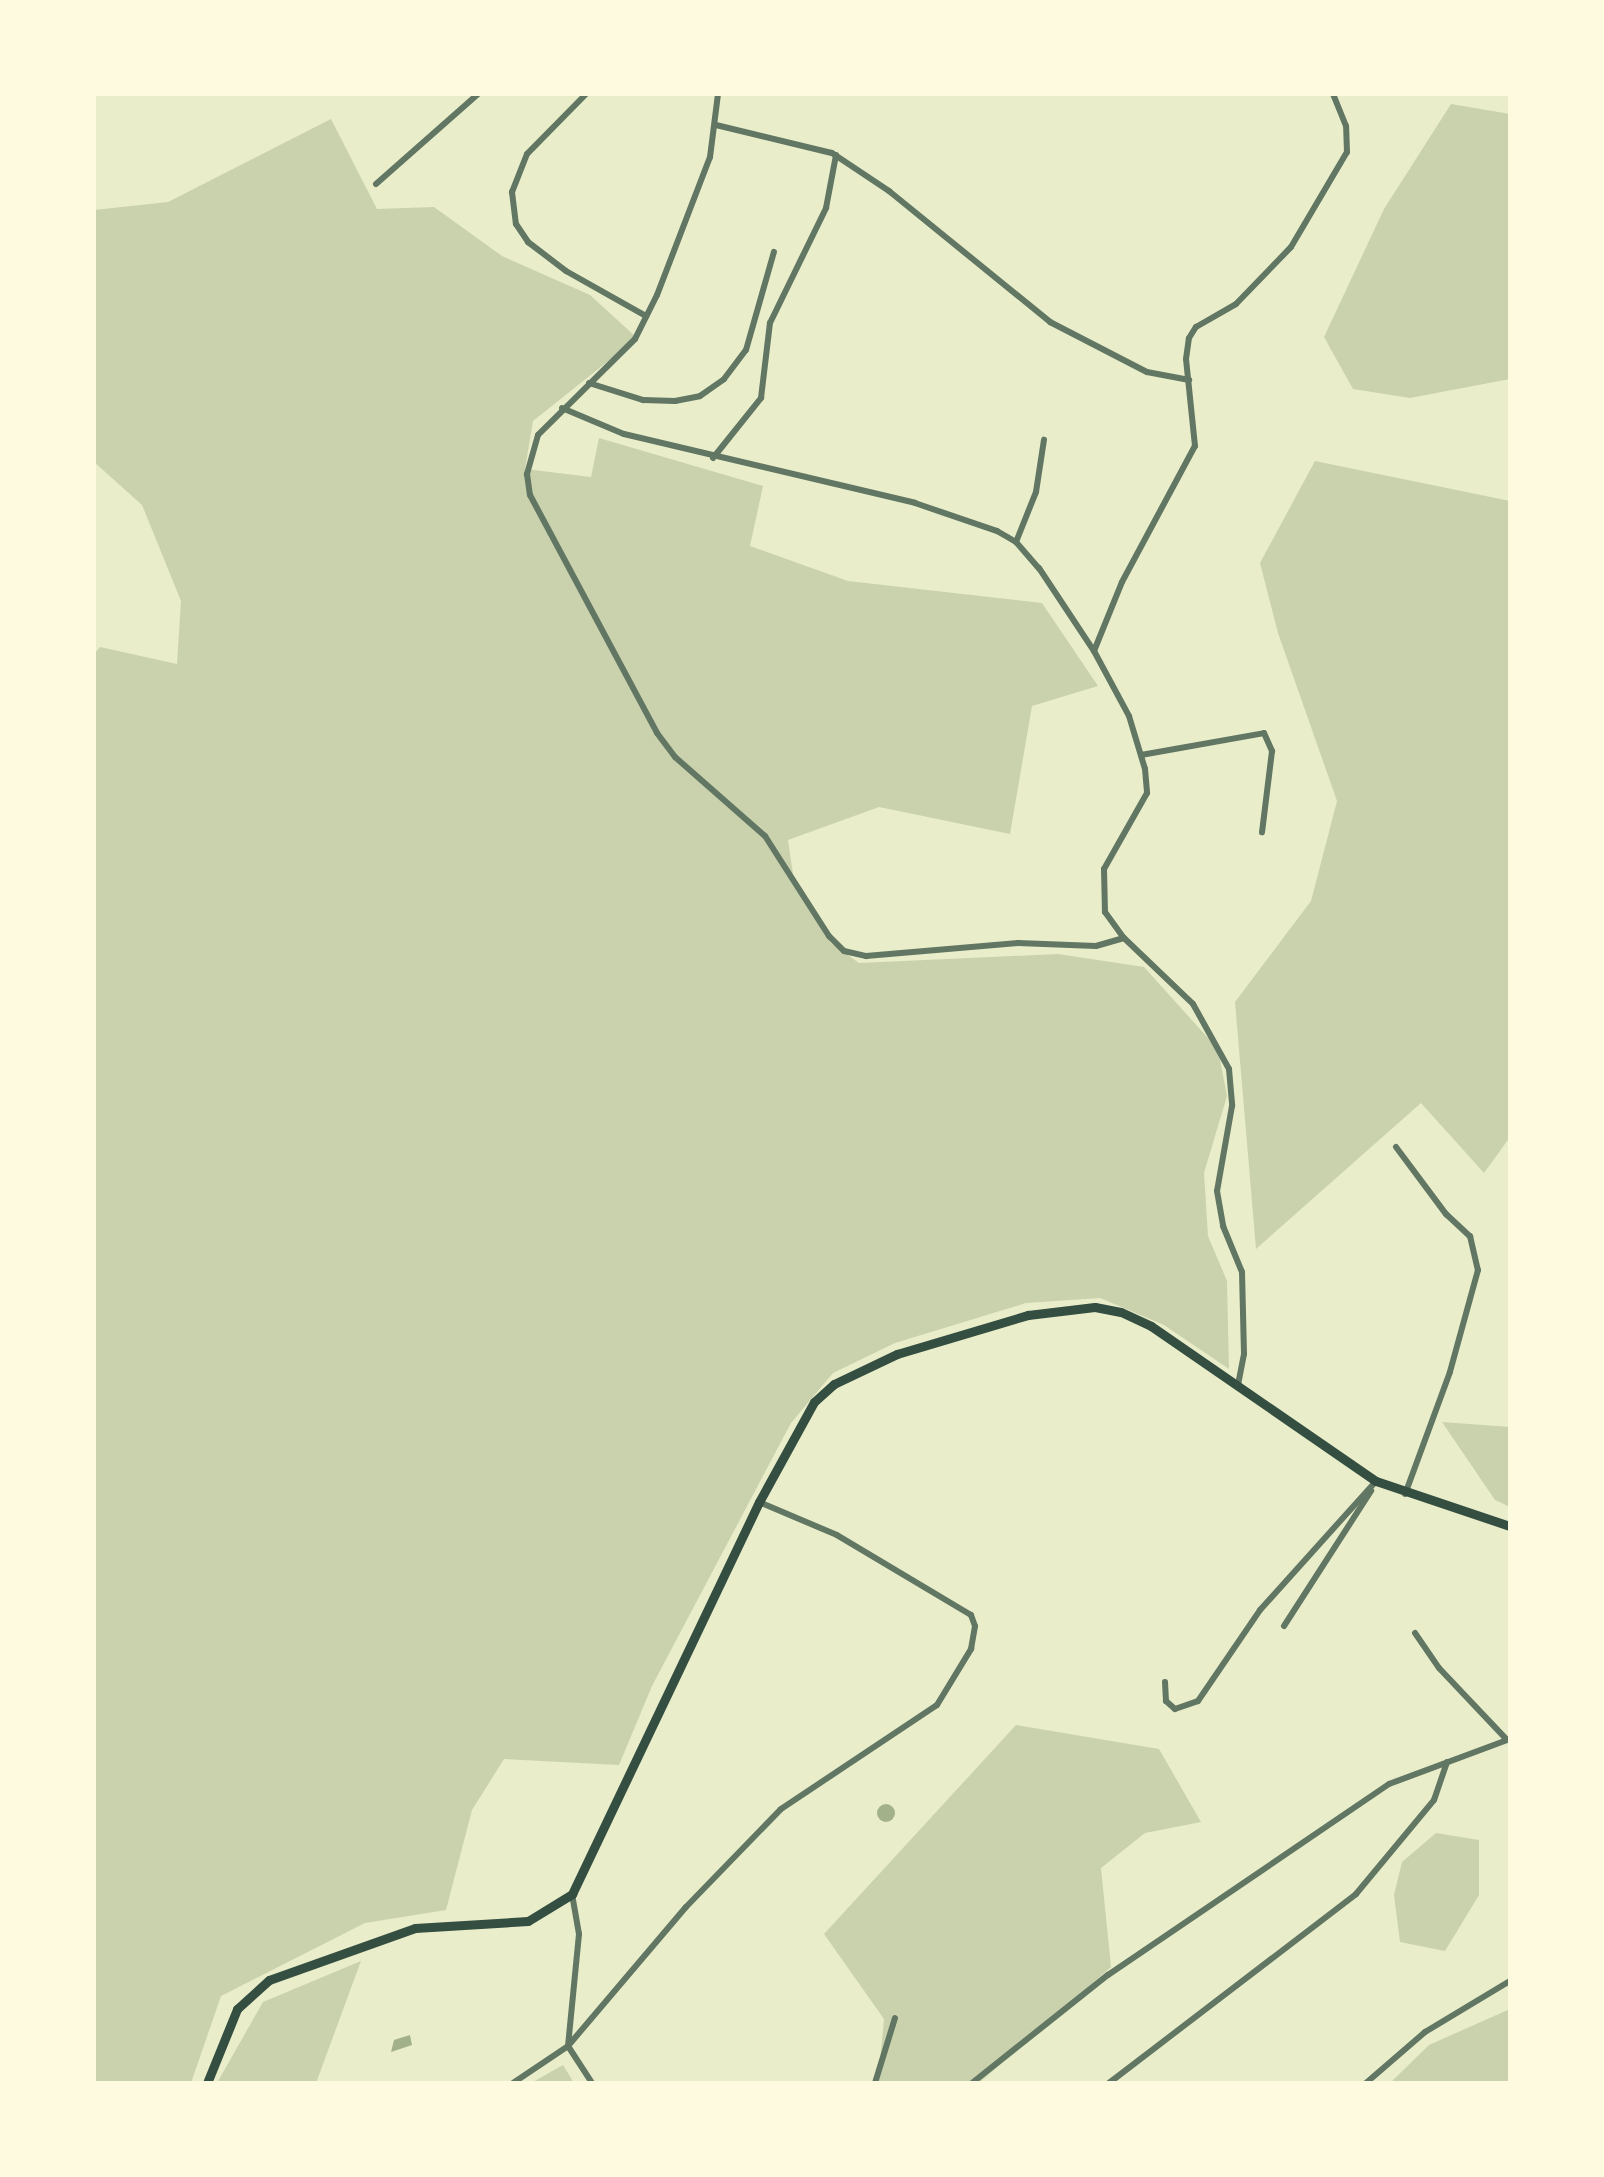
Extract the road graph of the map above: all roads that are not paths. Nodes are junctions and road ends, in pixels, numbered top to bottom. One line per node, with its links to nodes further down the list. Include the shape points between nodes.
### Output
1 (478, 94): 7 (street)
2 (586, 94): 9 (street, via 527,154 512,192 516,224 528,242 566,271)
3 (718, 94): 5 (street)
4 (1333, 94): 10 (street, via 1346,126 1347,152 1291,247 1236,304 1192,331 1186,359)
5 (716, 125): 6 (street); 9 (street, via 710,157)
6 (836, 155): 10 (street, via 889,191 1050,322 1147,372); 14 (street, via 826,208 770,323 761,398)
7 (376, 184)
8 (774, 252): 11 (street, via 746,350 724,379 700,396 643,400)
9 (646, 316): 11 (street, via 635,339)
10 (1189, 380): 16 (street, via 1195,446 1122,582)
11 (589, 383): 12 (street)
12 (562, 408): 14 (street, via 624,434); 19 (street, via 538,435 530,454 530,495 657,733 675,757 765,836 835,944 866,956 1018,943 1096,946)
13 (1044, 440): 15 (street, via 1036,492)
14 (713, 458): 15 (street, via 915,503)
15 (1016, 542): 16 (street)
16 (1094, 651): 17 (street, via 1129,716)
17 (1141, 755): 18 (street, via 1264,733 1272,751); 19 (street, via 1147,793 1116,841 1101,883 1105,912)
18 (1262, 832)
19 (1124, 938): 21 (street, via 1193,1004 1229,1069 1232,1106 1217,1191 1243,1284 1244,1354)
20 (1396, 1147): 23 (street, via 1446,1214 1470,1236 1478,1270 1460,1344)
21 (1237, 1390): 22 (main road); 24 (main road, via 1151,1326 1121,1312 1095,1307 1028,1315 897,1354 834,1384 814,1402)
22 (1376, 1481): 23 (main road); 26 (street, via 1354,1525); 28 (street, via 1260,1610 1198,1701 1175,1709 1166,1701)
23 (1405, 1494): 25 (main road)
24 (759, 1502): 31 (main road); 34 (street, via 837,1535 971,1615 971,1649 937,1705 781,1809 686,1907)
25 (1510, 1526)
26 (1284, 1626)
27 (1415, 1633): 29 (street, via 1439,1668)
28 (1165, 1682)
29 (1509, 1739): 30 (street)
30 (1447, 1762): 39 (street, via 1389,1784 1108,1975); 40 (street, via 1434,1800 1356,1894)
31 (572, 1894): 34 (street, via 579,1934); 35 (main road, via 528,1921 415,1928 269,1980 237,2009)
32 (1510, 1981): 41 (street, via 1425,2032)
33 (895, 2018): 38 (street)
34 (568, 2046): 36 (street); 37 (street)
35 (207, 2083)
36 (513, 2083)
37 (592, 2083)
38 (875, 2083)
39 (975, 2083)
40 (1109, 2083)
41 (1366, 2083)

